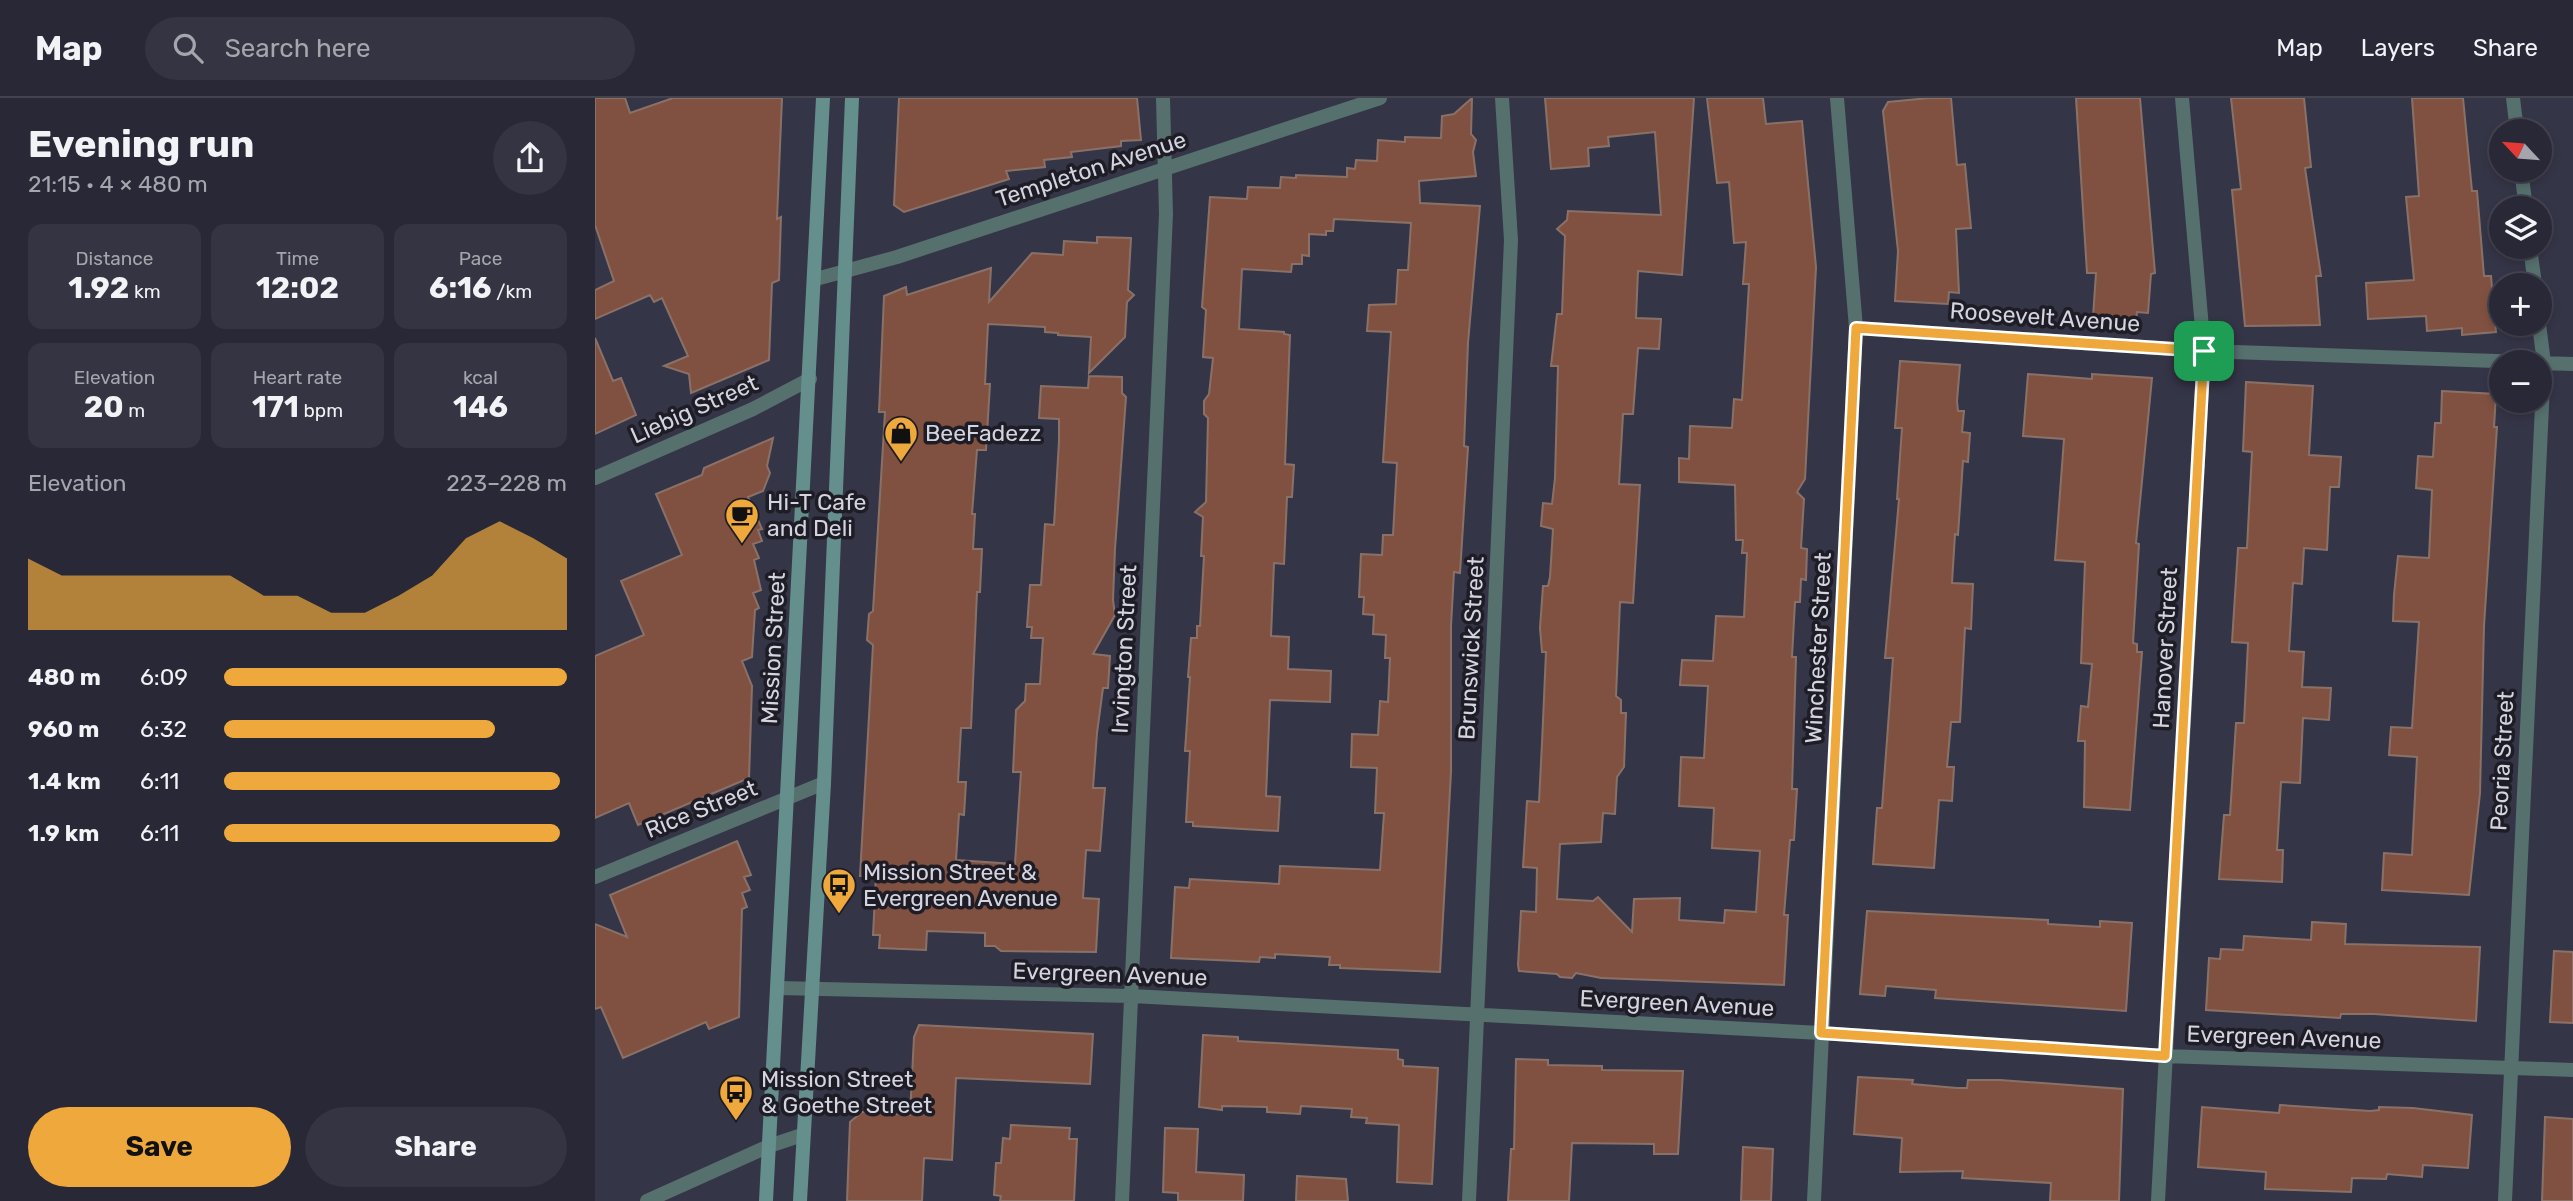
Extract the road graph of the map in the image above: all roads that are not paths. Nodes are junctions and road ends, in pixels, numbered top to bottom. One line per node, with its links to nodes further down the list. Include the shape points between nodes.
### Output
1 (823, 98): 12 (main road, Mission Street)
2 (852, 98): 11 (main road)
3 (1163, 98): 10 (street, Irvington Street)
4 (1380, 98): 10 (street, Templeton Avenue)
5 (1502, 98): 27 (street, Brunswick Street, via 1511,240)
6 (1837, 98): 13 (street, Winchester Street)
7 (2182, 98): 14 (street, Hanover Street)
8 (2513, 98): 9 (street)
9 (2516, 119)
10 (1166, 169): 11 (street, Templeton Avenue); 26 (street, Irvington Street)
11 (847, 270): 12 (street, Templeton Avenue); 21 (main road)
12 (815, 279): 18 (main road, Mission Street)
13 (1856, 328): 14 (street, Roosevelt Avenue); 28 (street, Winchester Street)
14 (2204, 351): 15 (street, Roosevelt Avenue); 29 (street, Hanover Street)
15 (2489, 361)
16 (2552, 363): 17 (street)
17 (2573, 364)
18 (810, 379): 20 (street, Liebig Street); 22 (main road, Mission Street)
19 (2539, 413): 30 (street, Peoria Street)
20 (595, 478)
21 (824, 783): 22 (street, Rice Street); 25 (main road)
22 (788, 798): 23 (street, Rice Street); 24 (main road, Mission Street)
23 (595, 877)
24 (778, 988): 25 (street, Evergreen Avenue); 33 (main road, Mission Street)
25 (814, 989): 26 (street, Evergreen Avenue); 32 (main road)
26 (1132, 996): 27 (street, Evergreen Avenue); 37 (street, Irvington Street)
27 (1477, 1016): 28 (street, Evergreen Avenue); 38 (street, Brunswick Street)
28 (1821, 1033): 29 (street, Evergreen Avenue); 39 (street, Winchester Street)
29 (2165, 1056): 30 (street, Evergreen Avenue); 40 (street, Hanover Street)
30 (2511, 1068): 31 (street, Evergreen Avenue); 41 (street, Peoria Street)
31 (2573, 1070)
32 (802, 1135): 33 (street); 36 (main road)
33 (769, 1146): 34 (street); 35 (main road, Mission Street)
34 (647, 1201)
35 (766, 1201)
36 (800, 1201)
37 (1122, 1201)
38 (1469, 1201)
39 (1814, 1201)
40 (2158, 1201)
41 (2505, 1201)

